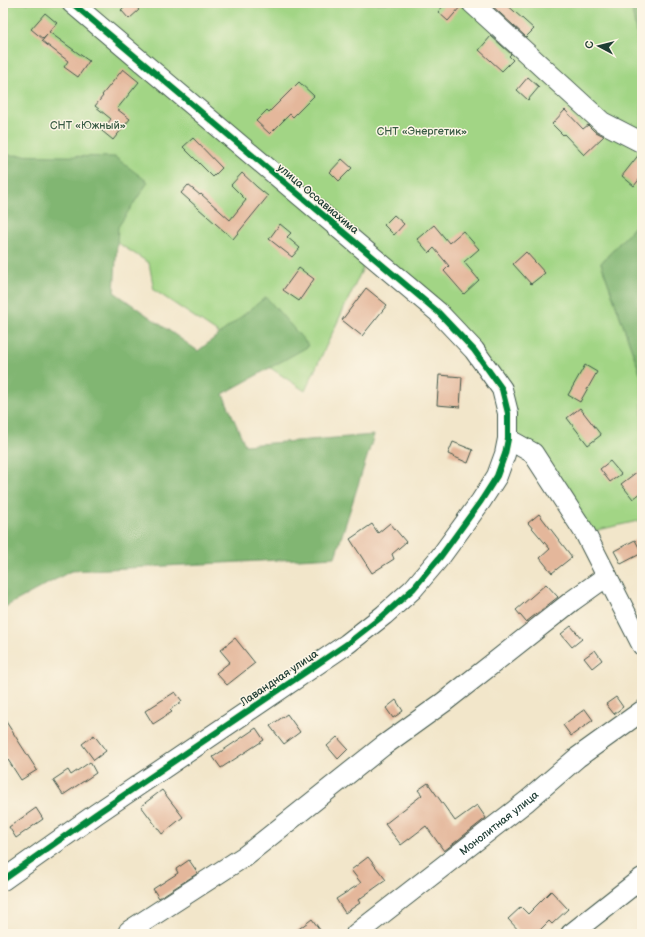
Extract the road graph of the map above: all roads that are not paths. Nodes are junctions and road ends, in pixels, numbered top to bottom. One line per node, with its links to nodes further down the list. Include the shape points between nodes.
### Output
1 (72, 3): 4 (street, улица Осоавиахима, via 438,312 474,350 502,389 508,413)
2 (472, 3): 3 (street, via 602,122)
3 (641, 142)
4 (508, 439): 5 (street, via 533,453 585,533); 9 (street, Лавандная улица, via 497,476 481,502 413,589 384,615 347,644)
5 (607, 576): 6 (street); 10 (street, via 383,746 245,856)
6 (642, 645)
7 (642, 711): 11 (street, Монолитная улица, via 578,757 527,801)
8 (642, 878): 12 (street)
9 (3, 880)
10 (128, 934)
11 (356, 934)
12 (571, 934)

